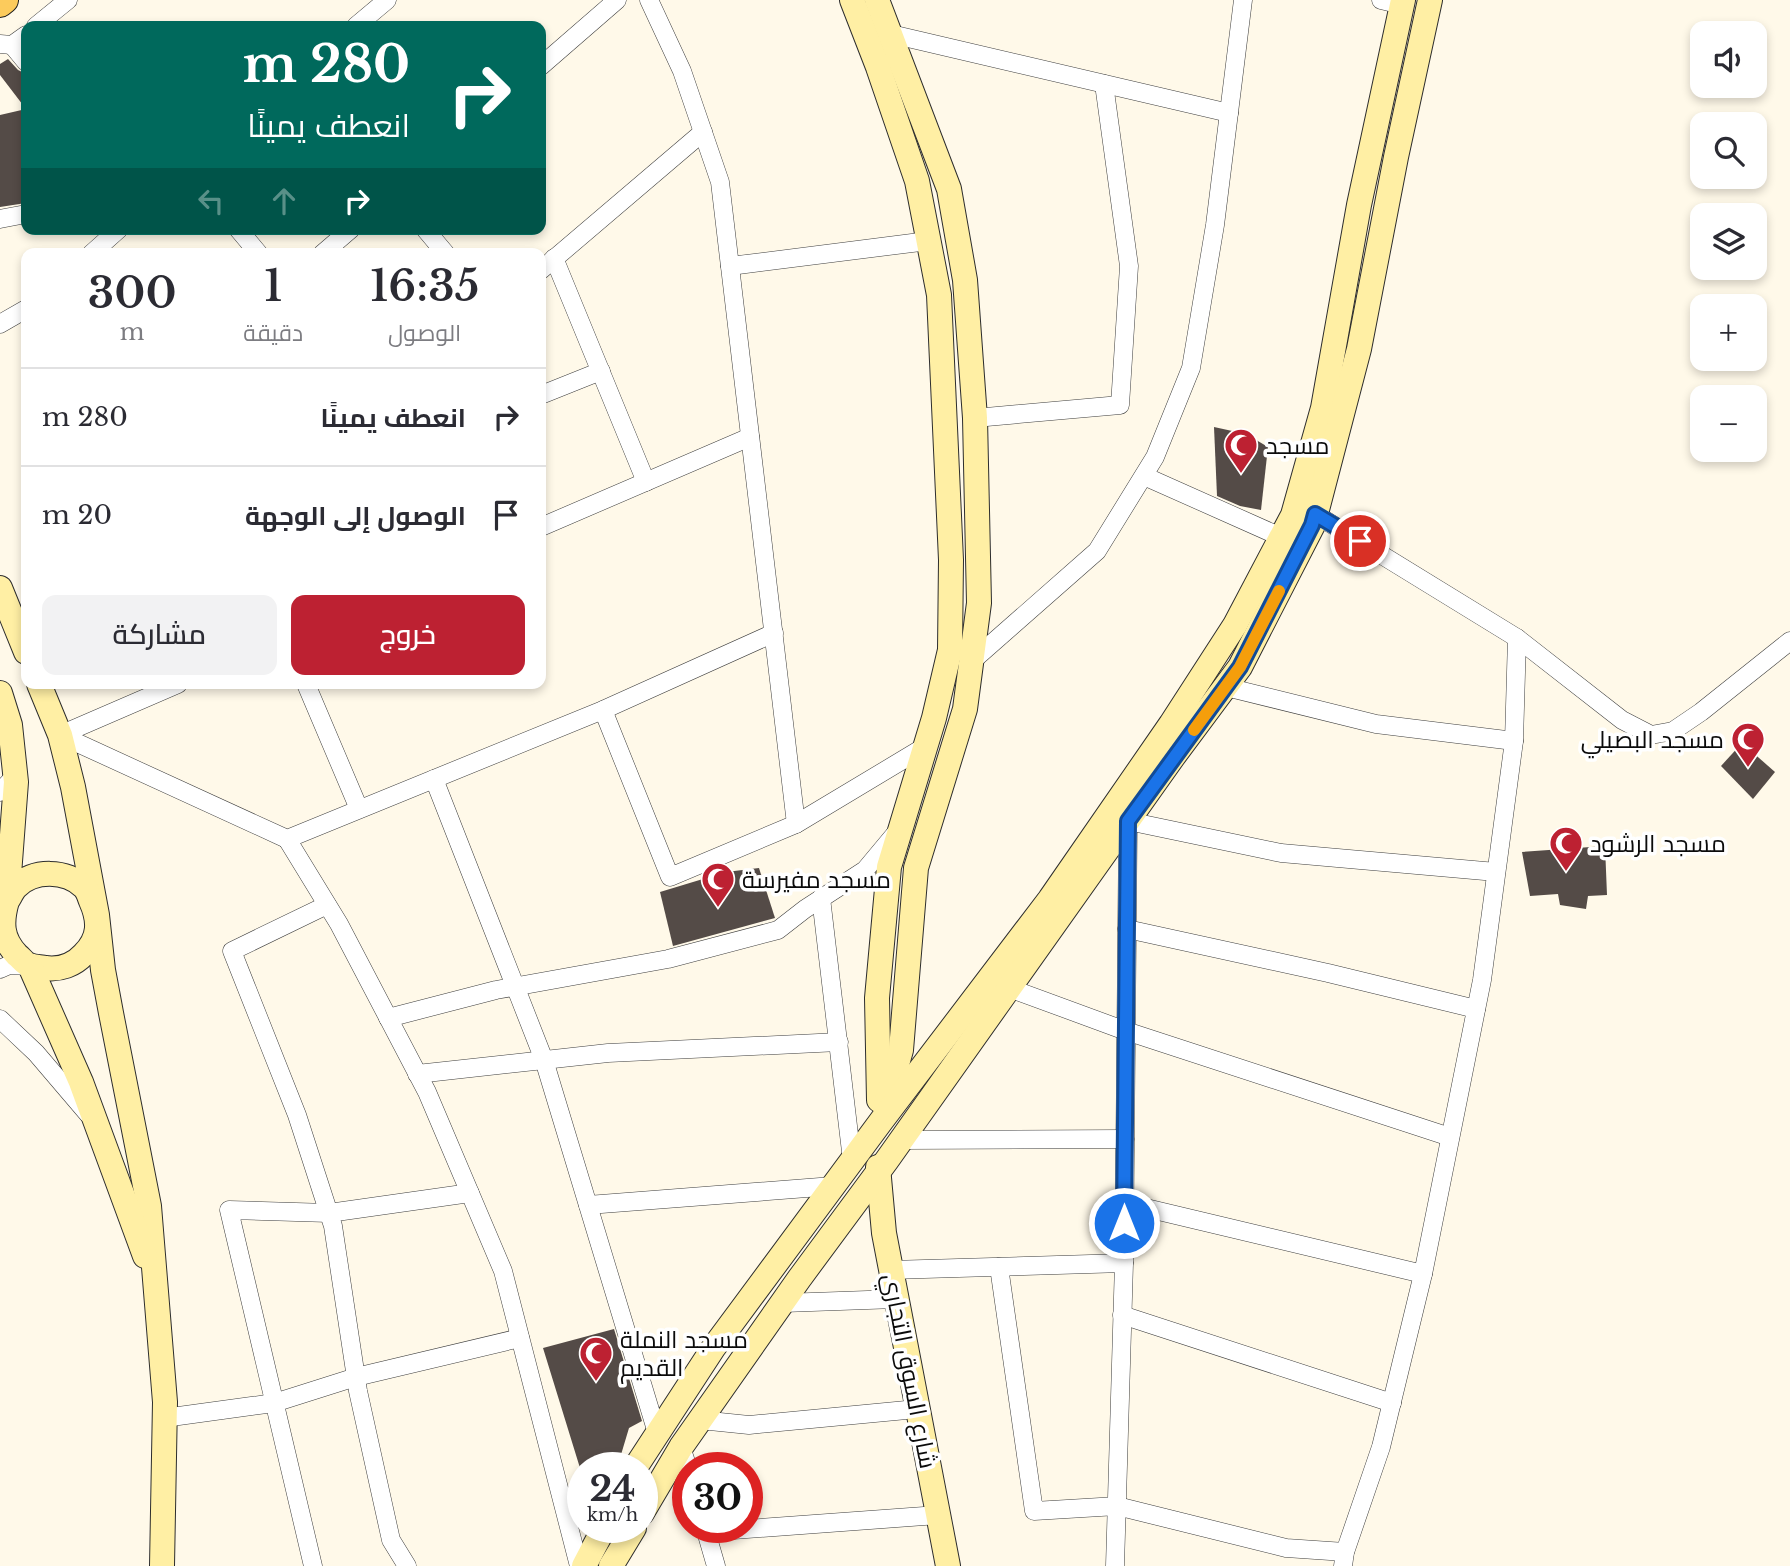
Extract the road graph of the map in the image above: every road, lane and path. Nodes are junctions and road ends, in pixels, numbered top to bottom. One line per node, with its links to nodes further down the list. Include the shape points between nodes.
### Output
1 (5, 0): 11 (main road)
2 (68, 0): 12 (street)
3 (387, 0): 13 (street)
4 (618, 0): 15 (street)
5 (649, 0): 18 (street, via 682,71)
6 (852, 0): 23 (street, via 917,181)
7 (877, 0): 14 (street)
8 (1243, 0): 17 (street)
9 (1430, 0): 36 (street, via 1359,349)
10 (1395, 2): 38 (street, via 1322,408 1293,515)
11 (0, 4)
12 (42, 21)
13 (362, 21)
14 (891, 34): 16 (street); 32 (street, via 949,189 965,281)
15 (546, 62)
16 (1104, 84): 17 (street); 32 (street, via 1129,266 1120,405)
17 (1229, 113): 34 (street, via 1191,368)
18 (703, 132): 26 (street); 27 (street, via 720,182)
19 (21, 215): 20 (street)
20 (0, 219)
21 (110, 235): 24 (street)
22 (344, 235): 25 (street)
23 (928, 241): 27 (street); 53 (street, via 939,295 951,560 950,650)
24 (97, 248)
25 (329, 248)
26 (547, 264): 30 (street)
27 (730, 266): 33 (street)
28 (21, 312): 29 (street)
29 (0, 324)
30 (601, 372): 31 (street); 35 (street)
31 (546, 393)
32 (975, 418): 44 (street, via 979,603)
33 (750, 437): 35 (street); 40 (street)
34 (1144, 476): 38 (street); 44 (street, via 1097,551)
35 (646, 482): 37 (street)
36 (1315, 514): 41 (street); 45 (street)
37 (546, 525)
38 (1281, 537): 78 (street, via 1235,625 1171,724 1050,899)
39 (0, 588): 42 (street)
40 (774, 633): 50 (street); 58 (street)
41 (1517, 638): 43 (street, via 1622,720 1651,735 1673,731); 52 (street)
42 (21, 640)
43 (1790, 641)
44 (972, 661): 78 (street, via 965,709 916,868 901,1050)
45 (1226, 687): 52 (street, via 1376,724); 57 (street)
46 (42, 689): 51 (street)
47 (166, 689): 51 (street)
48 (308, 689): 56 (street)
49 (0, 693): 55 (street, via 10,725)
50 (603, 710): 54 (street); 58 (street, via 670,877)
51 (60, 735): 60 (street); 65 (street)
52 (1514, 741): 61 (street)
53 (926, 746): 58 (street); 59 (street)
54 (434, 779): 56 (street); 69 (street)
55 (8, 784): 63 (street)
56 (359, 809): 60 (street)
57 (1128, 821): 61 (street, via 1281,853); 66 (street); 70 (street)
58 (796, 824)
59 (901, 826): 62 (street, via 866,870); 78 (street, via 889,867 877,998)
60 (286, 839): 64 (street)
61 (1496, 872): 71 (street)
62 (821, 898): 69 (street, via 778,930 668,959); 75 (street)
63 (3, 904): 65 (street, via 29,878 60,874 86,888); 67 (street, via 4,933 11,948)
64 (327, 905): 72 (street); 89 (street, via 232,951 297,1115)
65 (97, 915): 67 (street, via 96,939 78,960 52,969); 94 (street, via 149,1206)
66 (1127, 929): 71 (street); 74 (street)
67 (30, 966): 68 (street); 79 (street)
68 (0, 969)
69 (515, 987): 72 (street); 76 (street)
70 (1009, 988): 74 (street); 82 (street)
71 (1476, 1009): 80 (street)
72 (388, 1018): 77 (street)
73 (0, 1019): 79 (street, via 36,1053)
74 (1126, 1031): 80 (street); 81 (street)
75 (839, 1042): 76 (street); 83 (street)
76 (544, 1060): 77 (street); 88 (street)
77 (417, 1074): 86 (street)
78 (882, 1120): 82 (street); 83 (street); 84 (street, شارع السوق التجاري)
79 (96, 1124): 94 (street)
80 (1450, 1137): 93 (street)
81 (1125, 1139): 82 (street); 87 (street)
82 (902, 1140): 84 (street)
83 (852, 1160): 85 (street)
84 (877, 1174): 92 (street, شارع السوق التجاري); 96 (street)
85 (833, 1186): 88 (street); 105 (street)
86 (470, 1193): 89 (street); 98 (street, via 503,1271)
87 (1125, 1203): 90 (street); 93 (street)
88 (588, 1205): 105 (street)
89 (329, 1213): 99 (street); 100 (street, via 229,1210)
90 (1124, 1263): 91 (street); 97 (street)
91 (999, 1267): 92 (street); 110 (street, via 1034,1511)
92 (890, 1270): 95 (street, شارع السوق التجاري)
93 (1423, 1275): 101 (street)
94 (156, 1287): 103 (street)
95 (896, 1299): 96 (street); 102 (street, شارع السوق التجاري)
96 (783, 1303): 104 (street)
97 (1122, 1315): 101 (street); 110 (street)
98 (520, 1338): 99 (street); 120 (street)
99 (356, 1377): 100 (street); 119 (street, via 391,1540)
100 (274, 1403): 103 (street); 118 (street)
101 (1392, 1403): 116 (street)
102 (917, 1409): 104 (street, via 749,1425); 111 (street, شارع السوق التجاري)
103 (164, 1418): 117 (street)
104 (700, 1420): 107 (street)
105 (657, 1433): 106 (street)
106 (645, 1452)
107 (687, 1452)
108 (672, 1475): 109 (street)
109 (658, 1493)
110 (1117, 1506): 116 (street); 124 (street)
111 (938, 1515): 112 (street); 123 (street, شارع السوق التجاري)
112 (763, 1526)
113 (595, 1543): 120 (street)
114 (625, 1543): 121 (street)
115 (710, 1543): 122 (street)
116 (1344, 1559)
117 (162, 1566)
118 (313, 1566)
119 (407, 1566)
120 (581, 1566)
121 (611, 1566)
122 (716, 1566)
123 (948, 1566)
124 (1115, 1566)

